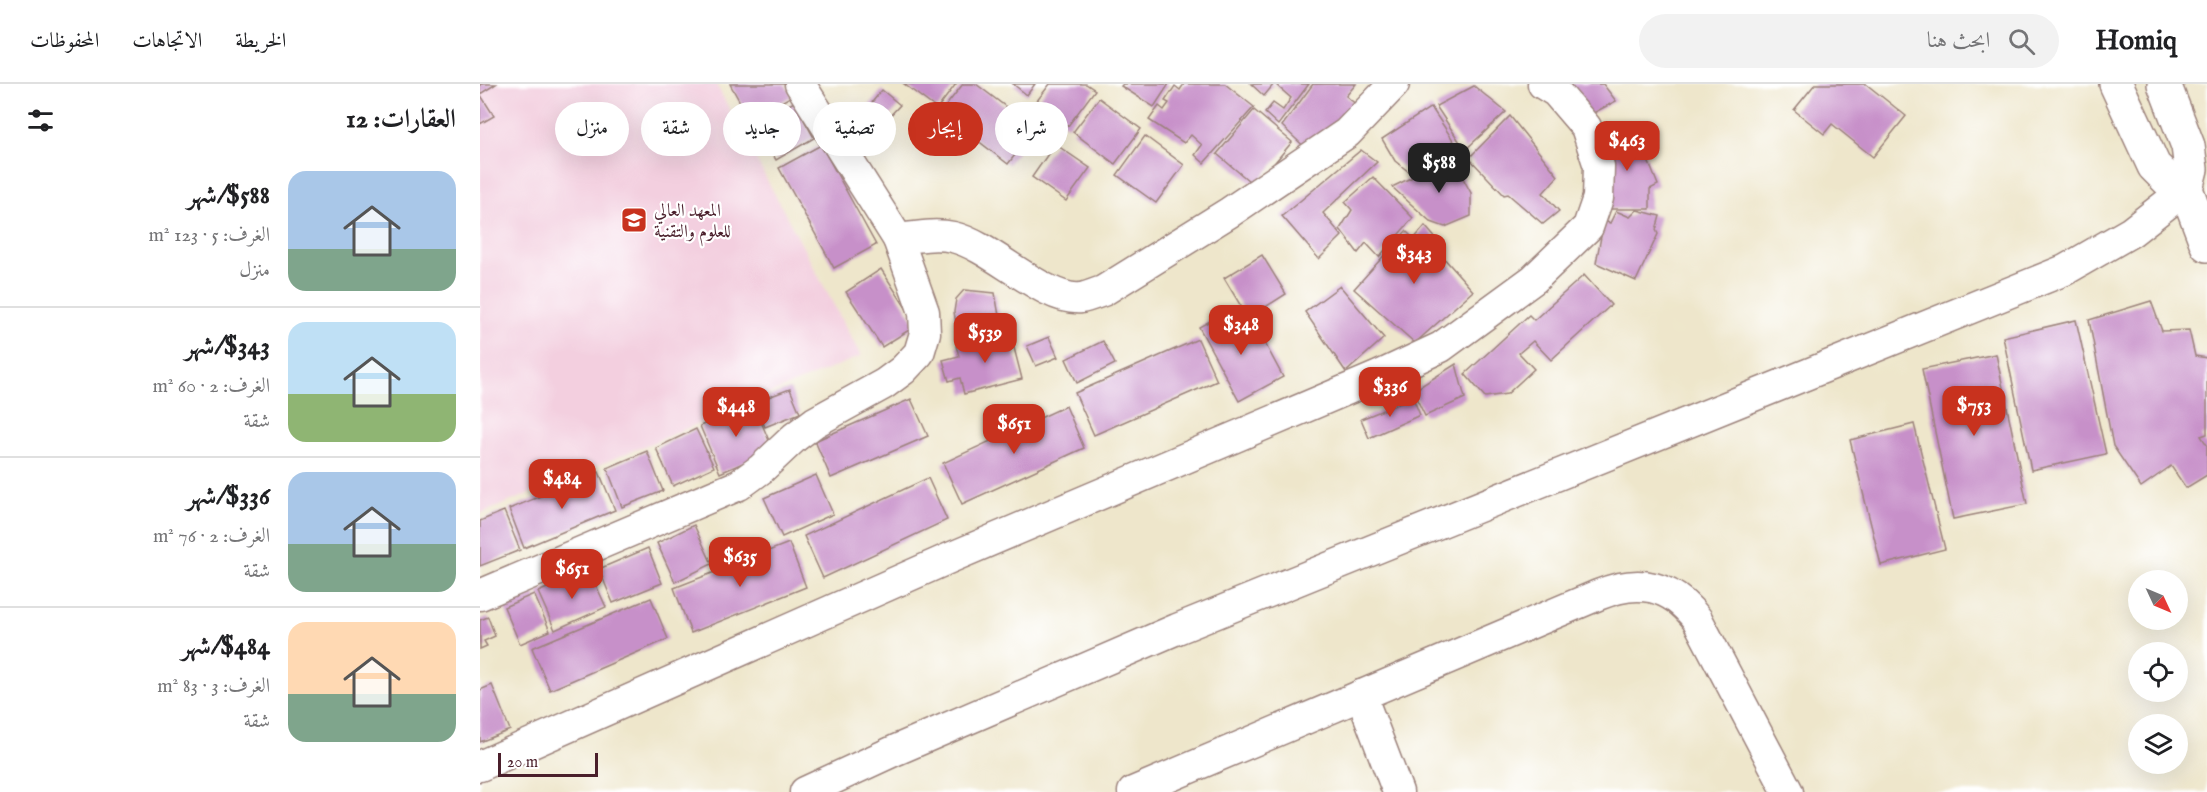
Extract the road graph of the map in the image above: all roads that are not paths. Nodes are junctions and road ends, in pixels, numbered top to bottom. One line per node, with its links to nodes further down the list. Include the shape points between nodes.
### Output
1 (800, 84): 7 (street)
2 (1394, 84): 7 (street, via 1347,133 1103,291 1080,298 1060,296 981,248 953,237)
3 (1543, 84): 11 (street, via 1556,92 1586,127 1599,166 1598,198 1588,227 1534,279 1441,347)
4 (2116, 84): 6 (main road, via 2154,166 2168,180)
5 (2164, 84): 6 (main road, via 2188,146 2190,169)
6 (2186, 189): 8 (main road); 12 (street, via 2131,232 2055,274 1178,629)
7 (898, 239): 9 (street, via 924,312 925,333 919,353 903,370 815,422 739,485)
8 (2207, 245)
9 (480, 595)
10 (1361, 695): 13 (street); 14 (street); 15 (street, via 1615,588 1650,586 1677,598 1697,619)
11 (480, 766)
12 (805, 792)
13 (1133, 792)
14 (1398, 792)
15 (1788, 792)

